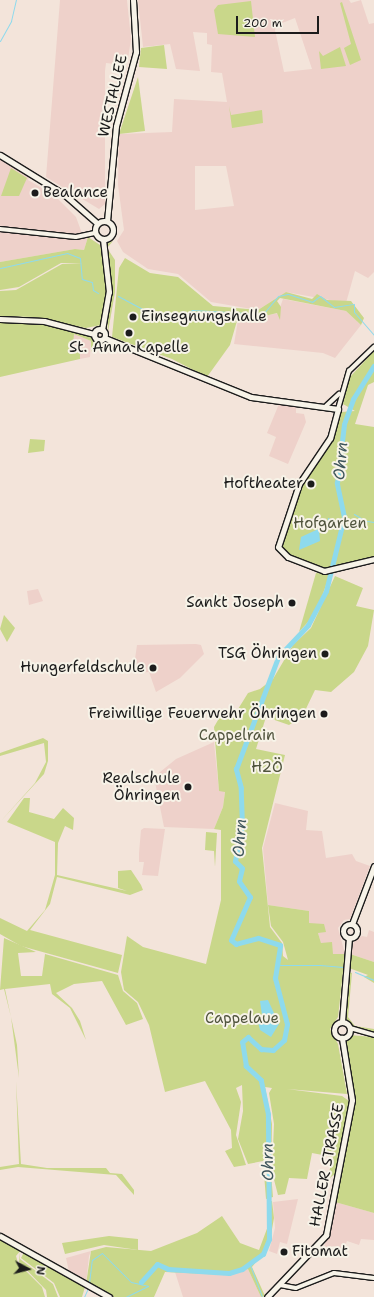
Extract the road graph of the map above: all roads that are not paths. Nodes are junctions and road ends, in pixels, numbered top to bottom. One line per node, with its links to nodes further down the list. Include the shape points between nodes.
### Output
1 (133, 0): 3 (main road, WESTALLEE, via 136,52 116,126)
2 (0, 155): 4 (main road, via 65,195)
3 (106, 221): 4 (main road); 7 (main road, via 112,226 113,233)
4 (97, 223): 6 (main road)
5 (0, 228): 6 (street, via 76,237)
6 (95, 233): 7 (main road)
7 (103, 240): 9 (main road, via 109,292)
8 (0, 319): 10 (main road, via 50,322)
9 (102, 330): 10 (main road); 11 (main road)
10 (94, 334): 11 (main road, via 98,340)
11 (104, 338): 14 (main road, via 248,397)
12 (374, 347): 13 (street, via 349,371)
13 (341, 390): 14 (street, via 332,404); 15 (street)
14 (323, 406): 15 (main road)
15 (338, 409): 16 (main road, via 330,438 296,490 279,537 280,552 327,572 366,559)
16 (374, 560)
17 (374, 866): 18 (main road)
18 (352, 924): 19 (main road, via 357,932); 19 (main road, via 343,930)
19 (349, 938): 20 (main road)
20 (342, 1021): 21 (main road); 23 (main road, HALLER STRASSE, via 334,1030)
21 (349, 1031): 22 (street); 23 (main road)
22 (374, 1035)
23 (342, 1038): 26 (main road, HALLER STRASSE, via 352,1105 326,1235)
24 (0, 1236): 27 (main road)
25 (374, 1278): 26 (street, via 334,1273 296,1288)
26 (280, 1285): 28 (main road, HALLER STRASSE)
27 (109, 1297)
28 (267, 1297)

